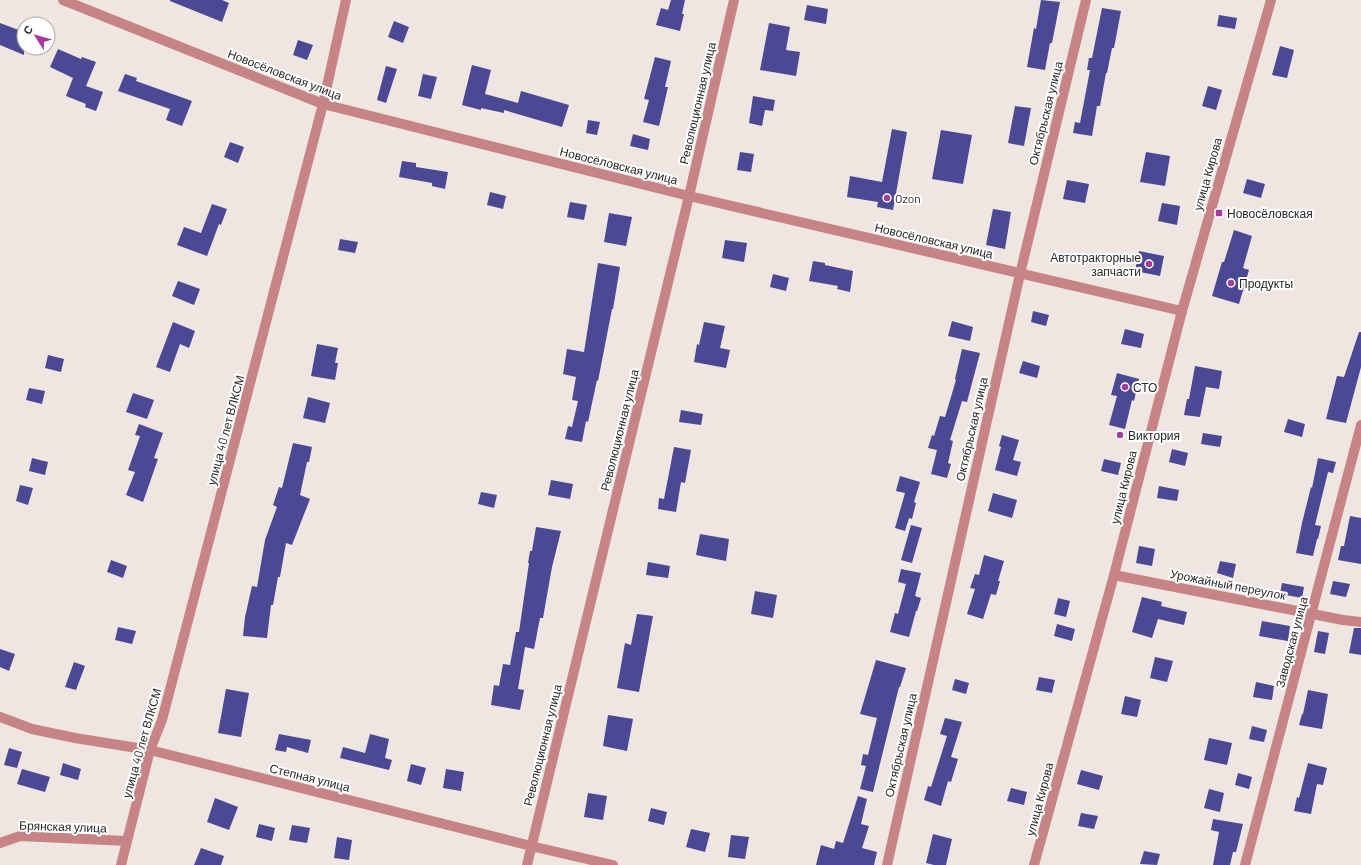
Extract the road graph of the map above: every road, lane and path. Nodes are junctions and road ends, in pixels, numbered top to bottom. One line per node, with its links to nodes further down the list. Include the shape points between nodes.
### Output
1 (63, 0): 6 (street, Новосёловская улица)
2 (346, 0): 6 (street, улица 40 лет ВЛКСМ)
3 (734, 0): 7 (street, Революционная улица)
4 (1086, 0): 8 (street, Октябрьская улица)
5 (1271, 0): 9 (street, улица Кирова)
6 (324, 104): 7 (street, Новосёловская улица); 15 (street, улица 40 лет ВЛКСМ, via 164,713)
7 (689, 196): 8 (street, Новосёловская улица); 18 (street, Революционная улица)
8 (1020, 274): 9 (street, Новосёловская улица); 22 (street, Октябрьская улица)
9 (1182, 311): 11 (street, улица Кирова)
10 (1361, 425): 12 (street, Заводская улица)
11 (1114, 575): 12 (street, Урожайный переулок); 23 (street, улица Кирова)
12 (1312, 613): 13 (street, Урожайный переулок); 24 (street, Заводская улица)
13 (1361, 622)
14 (0, 717): 15 (street, Степная улица, via 39,731)
15 (150, 750): 16 (street, улица 40 лет ВЛКСМ); 18 (street, Степная улица)
16 (127, 841): 17 (street, Брянская улица, via 20,836); 19 (street, улица 40 лет ВЛКСМ)
17 (0, 843)
18 (531, 846): 20 (street, Революционная улица); 21 (street, Степная улица)
19 (121, 865)
20 (527, 865)
21 (613, 865)
22 (887, 865)
23 (1034, 865)
24 (1246, 865)

